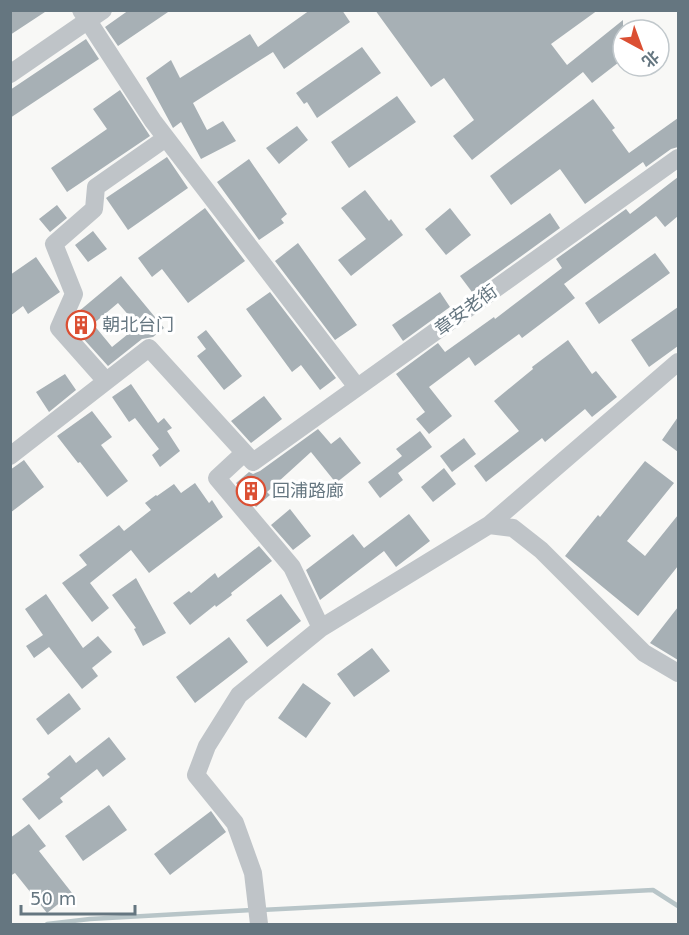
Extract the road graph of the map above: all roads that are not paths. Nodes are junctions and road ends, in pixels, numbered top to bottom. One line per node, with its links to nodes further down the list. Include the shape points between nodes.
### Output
1 (103, 10): 2 (street)
2 (85, 16): 3 (street); 4 (street)
3 (10, 74)
4 (166, 138): 7 (street, via 96,187 94,209 54,244 75,294 60,328); 8 (street)
5 (678, 158): 8 (street, 章安老街)
6 (678, 362): 11 (street)
7 (106, 381): 9 (street); 10 (street, via 149,348)
8 (357, 387): 10 (street, 章安老街)
9 (10, 456)
10 (248, 457): 12 (street, 章安老街, via 217,478 292,567)
11 (489, 525): 12 (street); 13 (street, via 513,528 541,550 644,652)
12 (321, 628): 14 (street, via 239,695 207,746 196,775 235,823 253,873)
13 (678, 673)
14 (260, 924)

